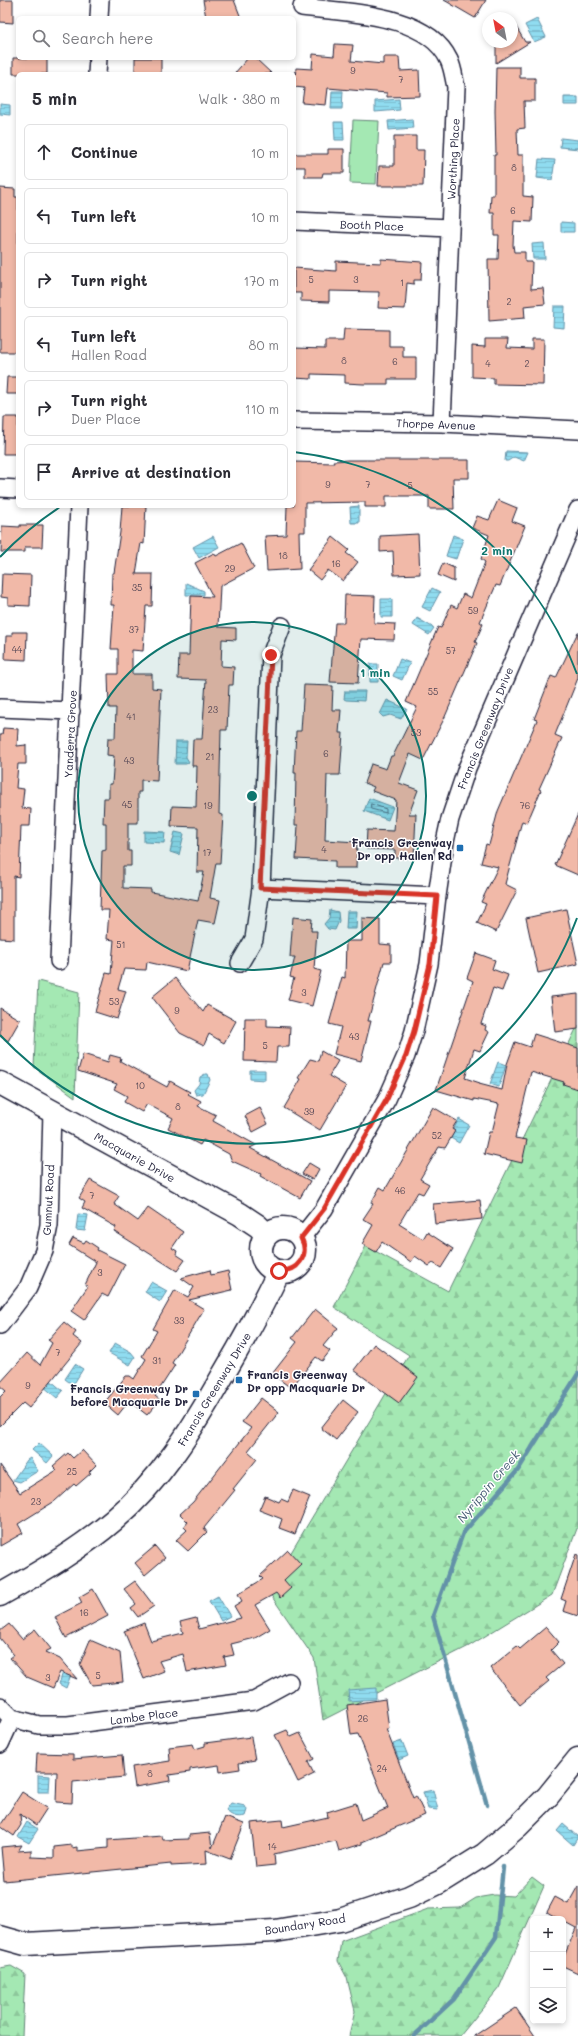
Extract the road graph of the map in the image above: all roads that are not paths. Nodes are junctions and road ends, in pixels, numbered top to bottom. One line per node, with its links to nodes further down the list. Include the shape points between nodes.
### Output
1 (100, 0): 3 (street)
2 (302, 7): 7 (street, Worthing Place, via 398,21 418,29 434,41 449,60 456,87)
3 (99, 16)
4 (98, 60): 5 (street)
5 (97, 72)
6 (296, 221): 7 (street, Booth Place)
7 (450, 228): 9 (street, Worthing Place)
8 (296, 422): 9 (street, Thorpe Avenue)
9 (442, 423): 10 (street, Thorpe Avenue)
10 (578, 430)
11 (0, 488): 12 (street)
12 (16, 489)
13 (79, 508): 17 (street, Yanderra Grove)
14 (578, 510): 19 (street, Francis Greenway Drive, via 467,768 450,819)
15 (282, 626): 18 (street, via 271,655)
16 (0, 708): 17 (street)
17 (71, 711): 20 (street, Yanderra Grove)
18 (260, 888): 19 (street); 21 (street, via 254,939)
19 (437, 896): 25 (street, Francis Greenway Drive, via 430,964 406,1056 387,1099 324,1209)
20 (59, 962)
21 (240, 963)
22 (0, 1083): 23 (main road, Macquarie Drive)
23 (52, 1111): 24 (main road, Macquarie Drive, via 240,1214 258,1226); 27 (street, Gumnut Road, via 49,1225 44,1251 28,1288)
24 (267, 1236): 25 (main road, via 278,1228 285,1228 291,1229); 26 (main road, via 263,1241 262,1254 268,1265)
25 (301, 1238): 26 (main road, via 305,1249 301,1261 292,1270)
26 (279, 1271): 28 (main road, Francis Greenway Drive, via 259,1312 195,1424 159,1474 115,1519 82,1546)
27 (0, 1325)
28 (0, 1595)
29 (289, 1682): 31 (street, Lambe Place, via 254,1701 247,1702 68,1725 39,1725)
30 (0, 1706): 31 (street)
31 (12, 1718): 32 (street)
32 (0, 1744)
33 (578, 1759): 35 (main road, Boundary Road, via 548,1796 485,1854 440,1882 409,1897 340,1920 275,1930)
34 (0, 1937): 35 (main road, Boundary Road)
35 (25, 1944): 36 (main road, Boundary Road)
36 (0, 1954)

